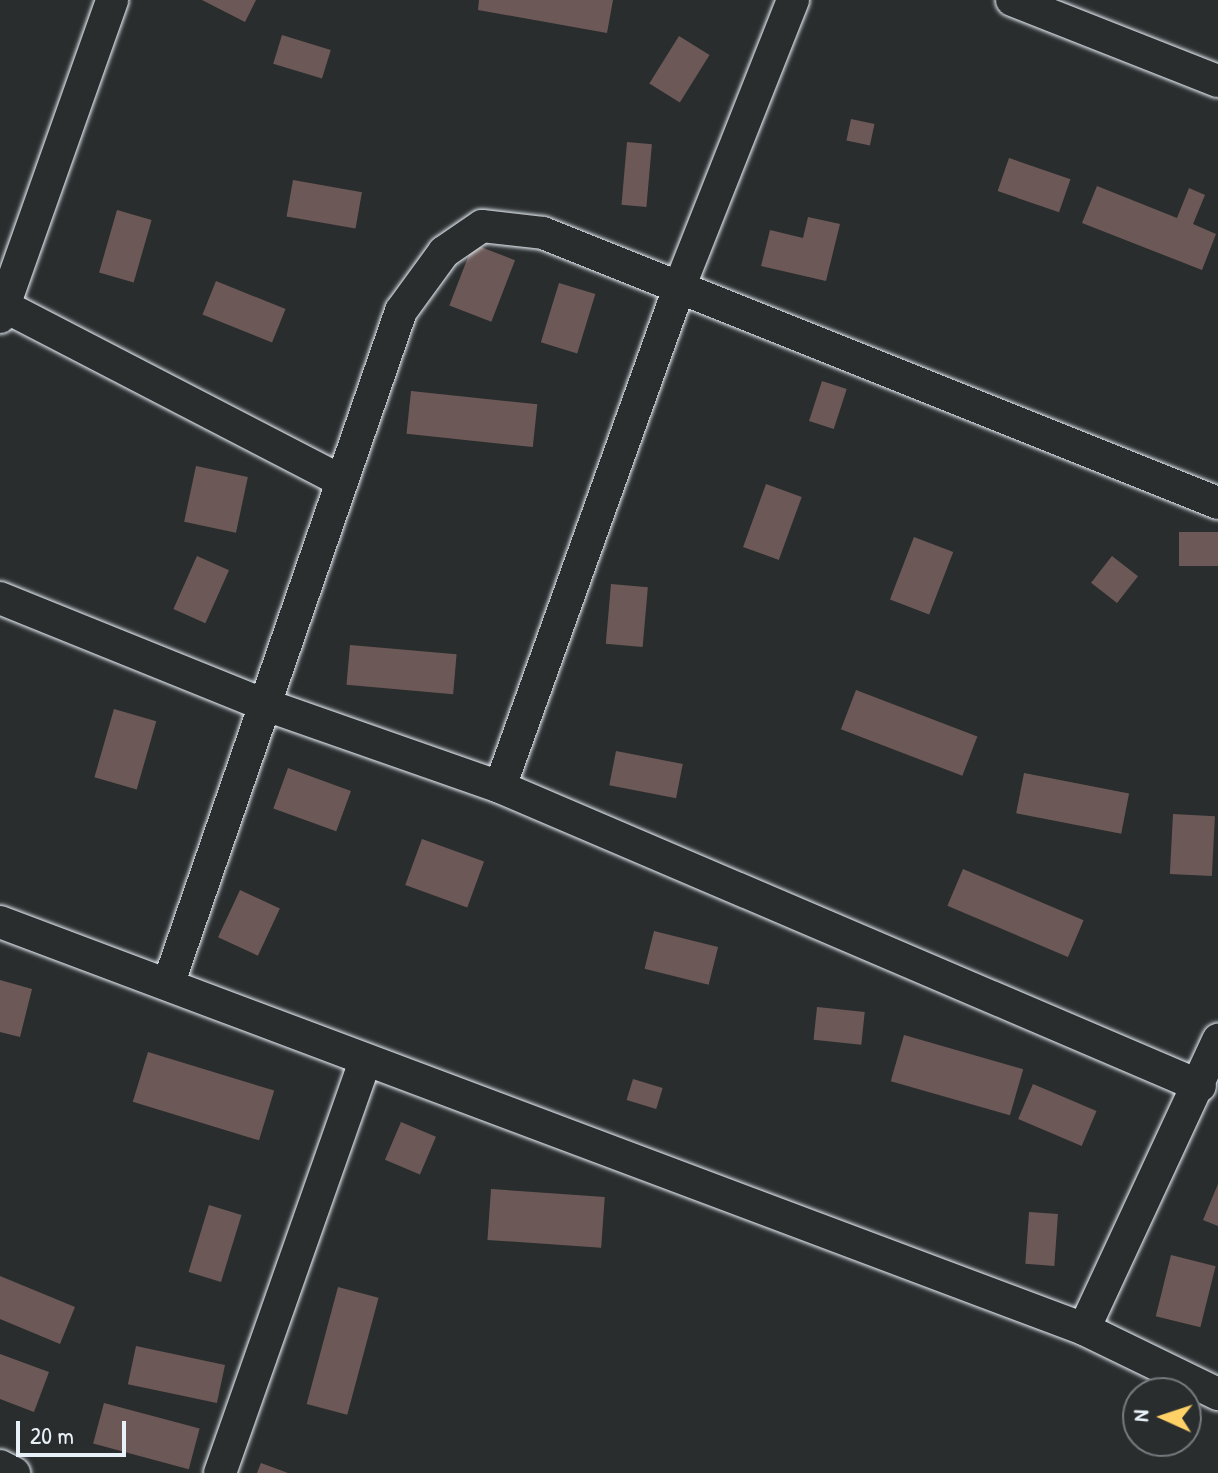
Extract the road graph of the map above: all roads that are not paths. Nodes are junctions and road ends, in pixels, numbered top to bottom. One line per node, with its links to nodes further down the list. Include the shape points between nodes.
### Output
1 (112, 0): 6 (street)
2 (793, 0): 5 (street)
3 (1012, 0): 4 (street)
4 (1218, 81)
5 (679, 288): 7 (street, via 543,233 482,226 444,252 401,311); 8 (street); 11 (street)
6 (2, 311): 7 (street)
7 (339, 480): 10 (street)
8 (1218, 503)
9 (0, 598): 10 (street)
10 (260, 703): 11 (street); 13 (street)
11 (500, 787): 16 (street)
12 (0, 922): 13 (street)
13 (169, 982): 15 (street)
14 (1218, 1040): 16 (street)
15 (365, 1062): 17 (street); 21 (street)
16 (1200, 1086): 17 (street)
17 (1084, 1329): 18 (street)
18 (1218, 1394)
19 (0, 1466): 20 (street)
20 (14, 1473)
21 (220, 1473)

